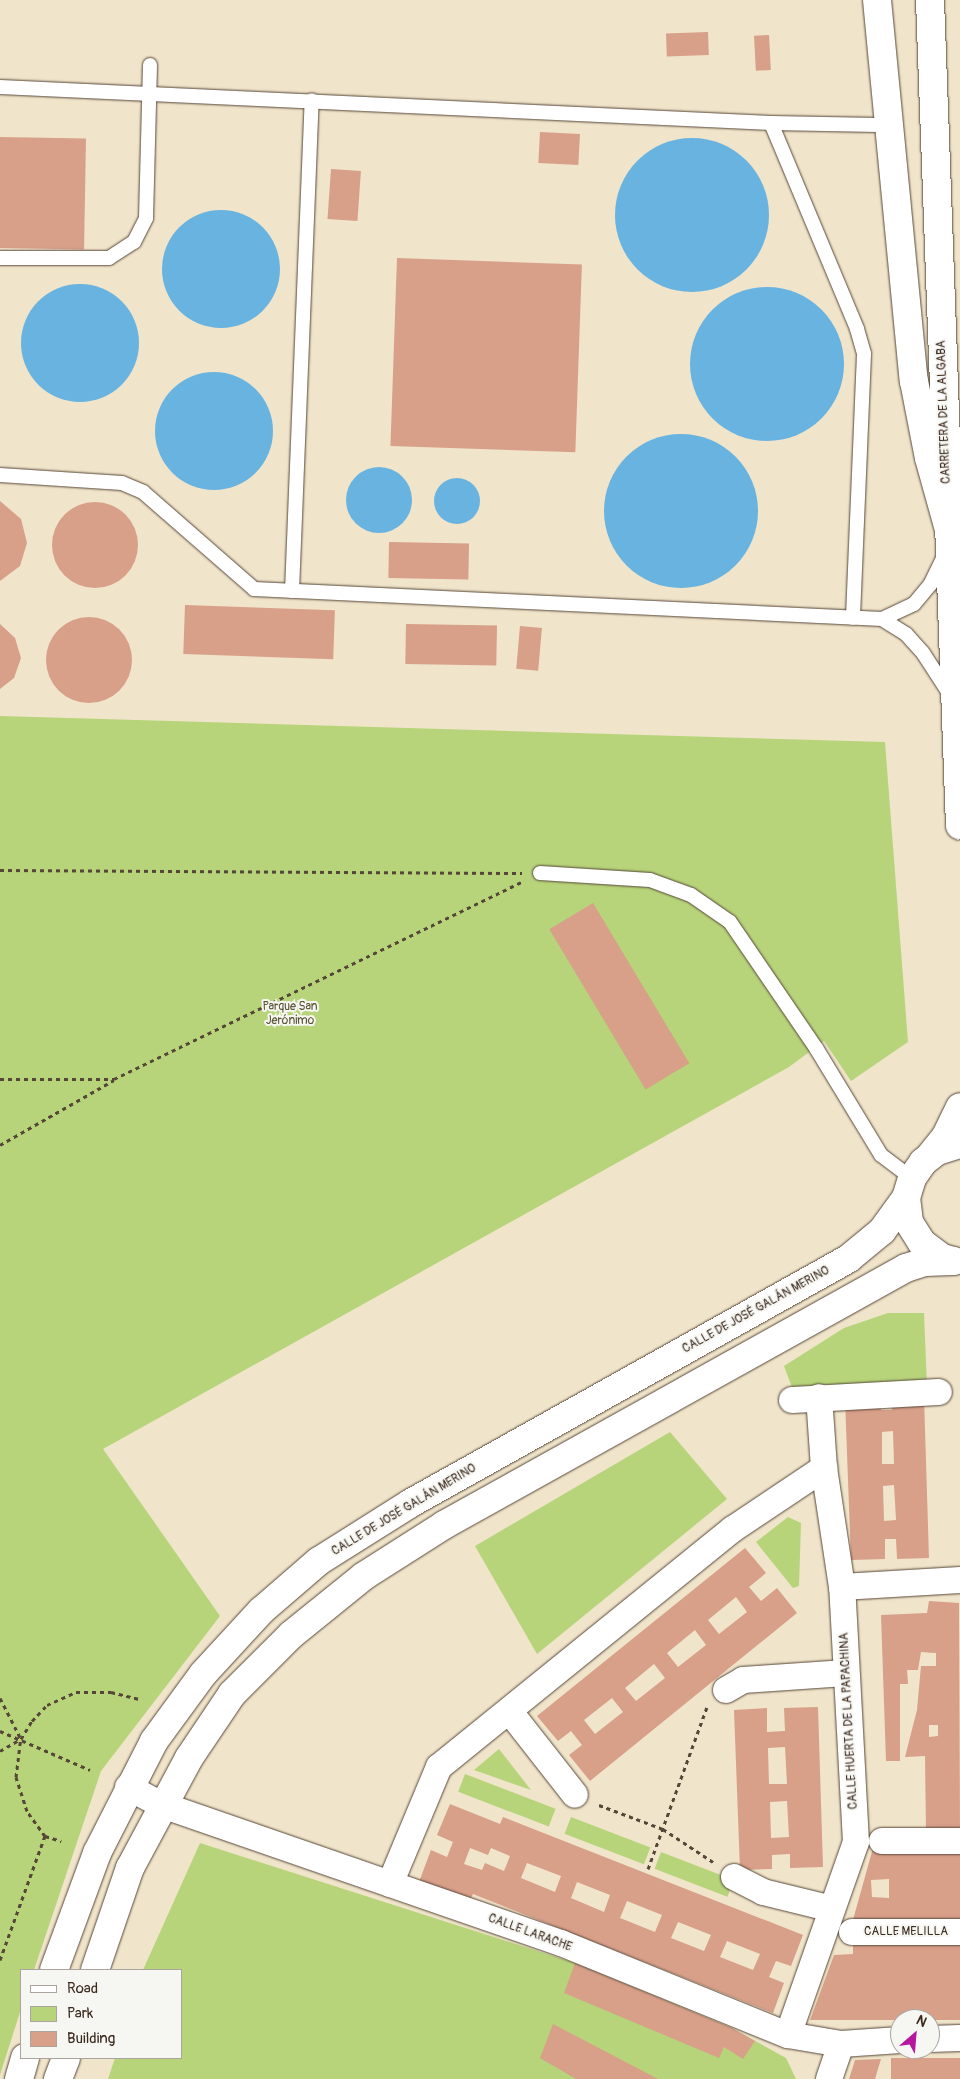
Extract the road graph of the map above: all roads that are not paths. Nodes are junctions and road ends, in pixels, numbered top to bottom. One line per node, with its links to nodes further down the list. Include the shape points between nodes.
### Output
1 (877, 0): 12 (main road, via 914,381 929,458)
2 (930, 0): 12 (main road, CARRETERA DE LA ALGABA)
3 (150, 65): 5 (lane)
4 (0, 87): 5 (lane)
5 (150, 94): 6 (lane); 9 (lane, via 146,218 134,242 109,258)
6 (312, 100): 7 (lane); 13 (lane)
7 (771, 123): 8 (lane); 14 (lane, via 858,329 864,354)
8 (878, 125)
9 (0, 258)
10 (0, 475): 13 (lane, via 122,483 143,492 254,588)
11 (960, 482): 12 (main road)
12 (952, 545): 15 (lane, via 930,585 914,604); 16 (main road, CARRETERA DE LA ALGABA)
13 (292, 591): 14 (lane)
14 (853, 618): 15 (lane)
15 (882, 619): 16 (lane, via 906,634)
16 (958, 697): 17 (main road, CARRETERA DE LA ALGABA)
17 (960, 825)
18 (540, 873): 22 (lane, via 650,880 691,895 730,922 816,1048 881,1156)
19 (960, 1107): 21 (main road, CALLE DE JOSÉ GALÁN MERINO, via 946,1136)
20 (960, 1144): 21 (main road)
21 (930, 1156): 22 (main road, CALLE DE JOSÉ GALÁN MERINO)
22 (909, 1188): 23 (main road, via 909,1222 922,1243 942,1258); 33 (main road, CALLE DE JOSÉ GALÁN MERINO, via 882,1231 848,1259 411,1503 319,1561 260,1611 203,1674 154,1741)
23 (957, 1261): 35 (main road, via 924,1262 906,1268 444,1525 364,1576 291,1635 232,1694 200,1738)
24 (939, 1392): 25 (street)
25 (819, 1397): 26 (street); 27 (street, CALLE HUERTA DE LA PAPACHINA)
26 (792, 1400)
27 (824, 1468): 29 (street, CALLE HUERTA DE LA PAPACHINA); 32 (street, via 733,1529)
28 (960, 1580): 29 (street)
29 (842, 1587): 30 (street, CALLE HUERTA DE LA PAPACHINA)
30 (846, 1673): 31 (street); 37 (street, CALLE HUERTA DE LA PAPACHINA)
31 (734, 1685)
32 (510, 1712): 34 (street); 39 (street, via 439,1767)
33 (128, 1787): 35 (street, CALLE LARACHE); 42 (main road, CALLE DE JOSÉ GALÁN MERINO, via 97,1853)
34 (575, 1795)
35 (162, 1805): 39 (street, CALLE LARACHE); 43 (main road, via 130,1868)
36 (960, 1841): 37 (street)
37 (871, 1842): 40 (street, CALLE HUERTA DE LA PAPACHINA)
38 (734, 1877): 40 (street, CALLE MELILLA)
39 (390, 1884): 44 (street, CALLE LARACHE, via 561,1943)
40 (838, 1926): 41 (street, CALLE MELILLA); 44 (street, CALLE HUERTA DE LA PAPACHINA)
41 (960, 1932)
42 (54, 1969)
43 (95, 1969)
44 (788, 2035): 48 (street, CALLE LARACHE)
45 (960, 2038): 46 (street)
46 (940, 2039)
47 (890, 2041): 48 (street, CALLE LARACHE)
48 (841, 2044): 53 (street)
49 (26, 2059): 51 (main road)
50 (66, 2059): 52 (main road)
51 (19, 2079)
52 (58, 2079)
53 (828, 2079)

